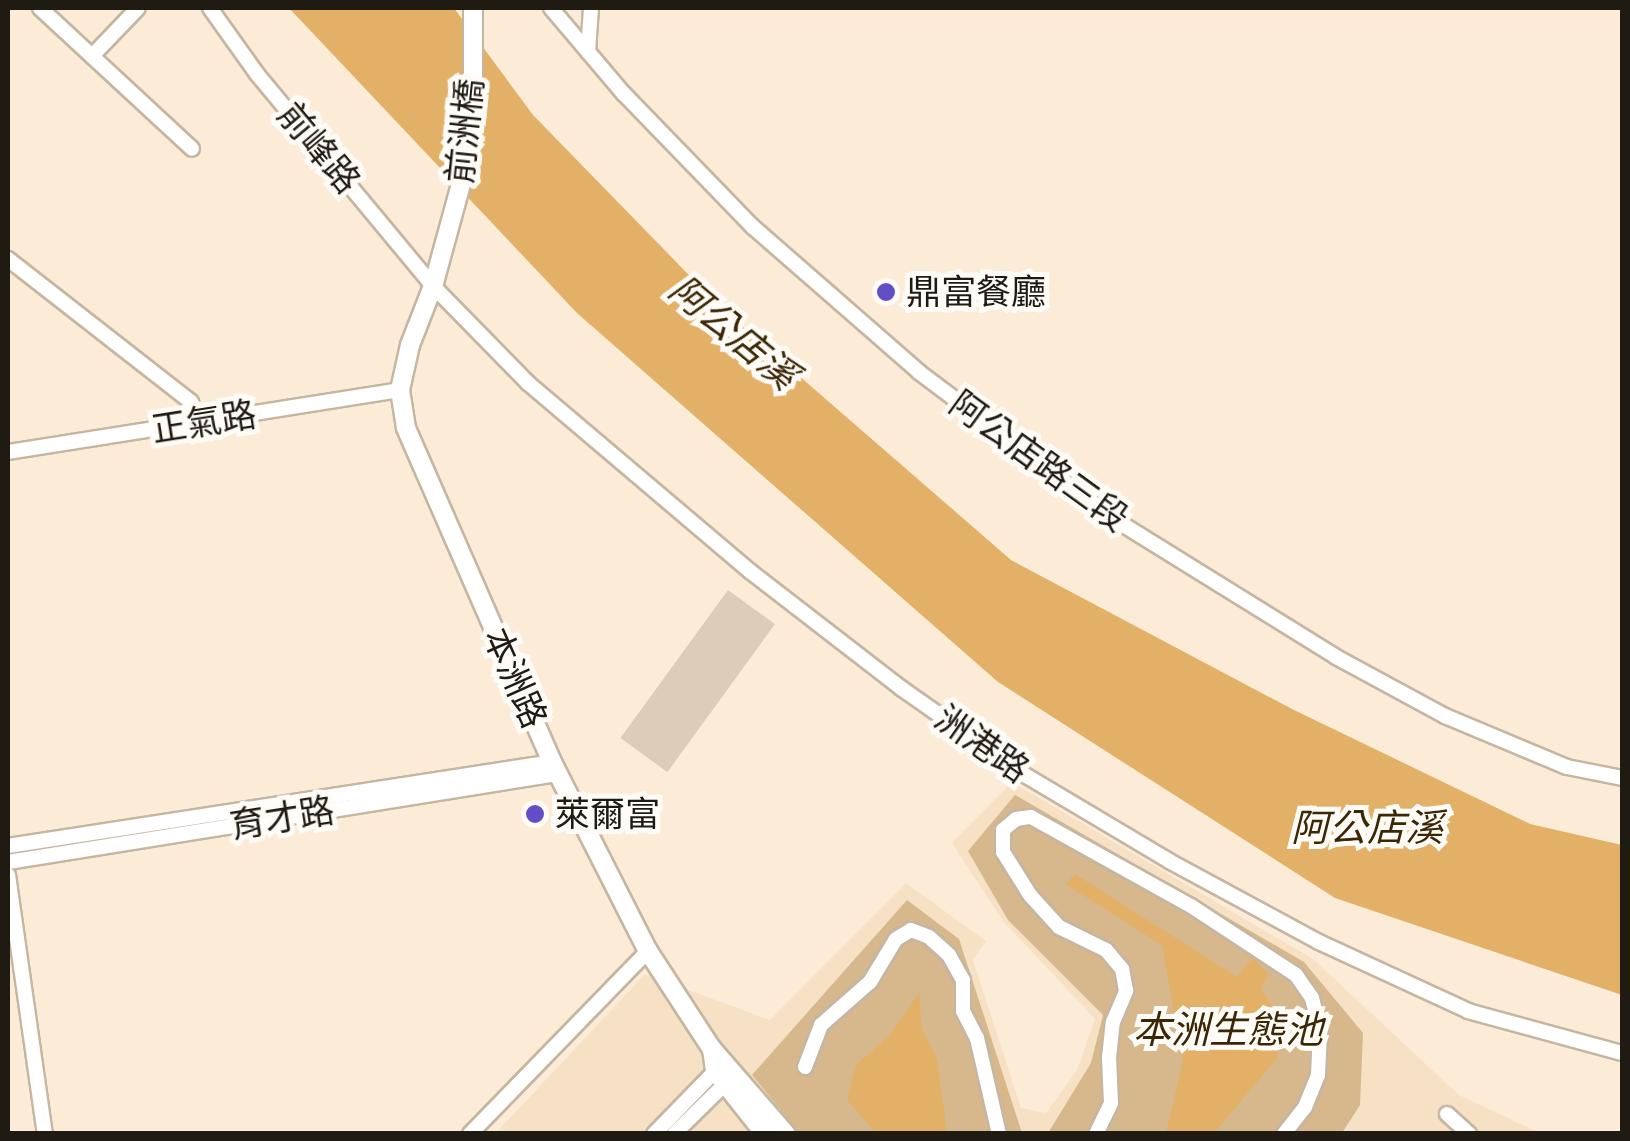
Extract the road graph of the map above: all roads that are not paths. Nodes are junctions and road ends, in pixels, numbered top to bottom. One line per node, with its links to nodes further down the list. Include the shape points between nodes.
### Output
1 (40, 8): 8 (street)
2 (138, 8): 8 (street)
3 (210, 8): 11 (street, 前峰路)
4 (472, 8): 11 (main road, 前洲橋, via 473,96 464,173)
5 (551, 8): 7 (street, 阿公店路三段)
6 (591, 8): 7 (street)
7 (588, 52): 16 (street, 阿公店路三段, via 753,227 862,324 1117,521 1444,716 1566,768)
8 (92, 56): 9 (street)
9 (192, 149)
10 (8, 259): 13 (street, via 192,402)
11 (433, 286): 12 (main road, 本洲路); 21 (street, 洲港路, via 528,383 751,572 1025,775 1169,862 1336,950 1468,1011)
12 (400, 390): 13 (street, 正氣路); 15 (main road, 本洲路, via 406,428)
13 (198, 424): 14 (street, 正氣路)
14 (8, 452)
15 (555, 768): 17 (street, 育才路); 18 (street, 育才路); 20 (main road, 本洲路)
16 (1622, 778)
17 (8, 846)
18 (8, 862)
19 (8, 875): 25 (street)
20 (648, 951): 22 (main road, 本洲路); 26 (street)
21 (1622, 1054)
22 (723, 1067): 27 (street); 28 (street); 29 (main road, 本洲路); 30 (main road, 本洲路)
23 (804, 1068): 31 (street, via 821,1025 870,982 896,939 910,930 949,955 963,980 964,1011 977,1038)
24 (1447, 1114): 34 (street)
25 (46, 1134)
26 (470, 1134)
27 (654, 1134)
28 (674, 1134)
29 (765, 1134)
30 (786, 1134)
31 (999, 1134)
32 (1096, 1134): 33 (street, via 1111,1103 1113,1022 1126,992 1122,969 1106,950 1059,926 1030,895 1003,852 1003,830 1016,819 1031,817 1176,897 1296,975 1312,998 1320,1030 1318,1075 1305,1108)
33 (1284, 1134)
34 (1469, 1134)

